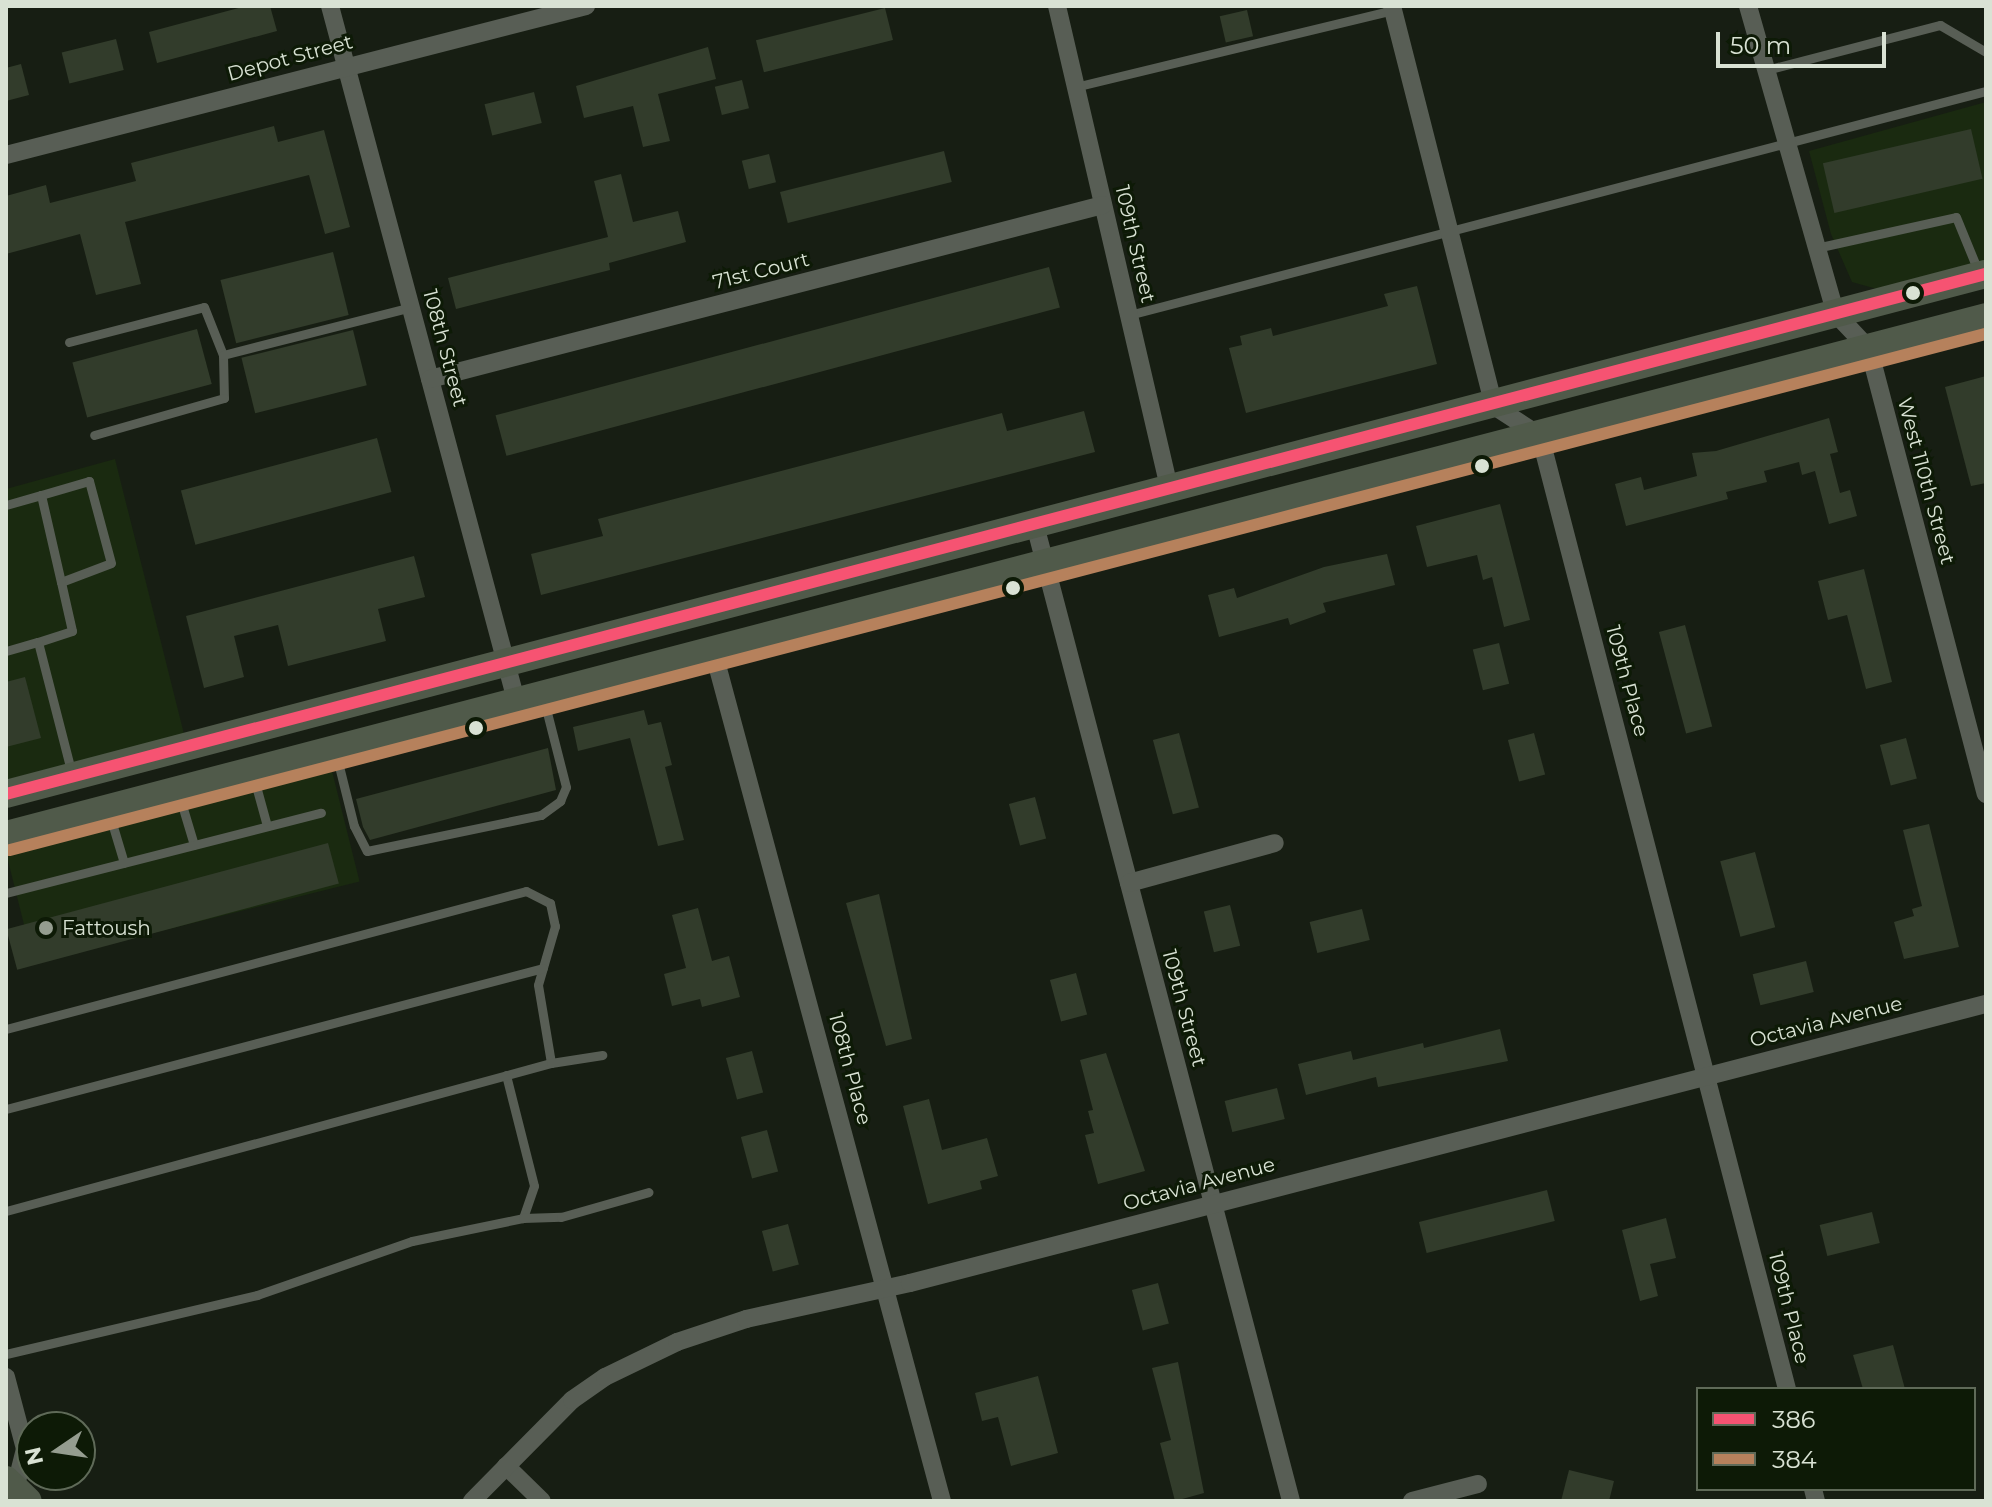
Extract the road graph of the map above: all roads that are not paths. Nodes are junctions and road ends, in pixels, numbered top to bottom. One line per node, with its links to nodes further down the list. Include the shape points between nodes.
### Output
1 (330, 6): 7 (street, 108th Street)
2 (586, 6): 7 (street, Depot Street)
3 (1057, 6): 9 (street, 109th Street)
4 (1748, 6): 8 (street, West 110th Street)
5 (1393, 8): 9 (lane); 14 (street)
6 (1986, 52): 8 (lane, via 1940,25)
7 (346, 66): 12 (street, Depot Street); 17 (street, 108th Street)
8 (1766, 70): 11 (street, West 110th Street)
9 (1075, 87): 13 (street, 109th Street)
10 (1986, 91): 11 (lane)
11 (1787, 144): 14 (lane); 15 (street, West 110th Street)
12 (6, 155)
13 (1103, 205): 19 (street, 109th Street); 24 (street, 71st Court)
14 (1449, 232): 19 (lane); 25 (street)
15 (1816, 248): 16 (lane, via 1956,217); 18 (street, West 110th Street)
16 (1983, 275): 18 (main road)
17 (411, 307): 23 (lane); 24 (street, 108th Street)
18 (1836, 314): 22 (street, West 110th Street); 25 (main road)
19 (1129, 315): 28 (street, 109th Street)
20 (1986, 317): 22 (main road)
21 (69, 342): 23 (lane, via 204,307)
22 (1869, 349): 27 (main road); 44 (street, West 110th Street)
23 (223, 355): 26 (lane, via 224,398)
24 (430, 379): 37 (street, 108th Street)
25 (1494, 406): 27 (street); 28 (main road)
26 (94, 435)
27 (1540, 436): 32 (main road); 60 (street, 109th Place)
28 (1170, 492): 31 (main road)
29 (41, 495): 30 (lane); 33 (lane); 33 (lane, via 89,481 111,563)
30 (6, 505)
31 (1035, 525): 32 (street, 109th Street); 37 (main road)
32 (1045, 564): 35 (main road); 52 (street, 109th Street)
33 (61, 582): 34 (lane, via 72,631)
34 (38, 642): 36 (lane); 41 (lane)
35 (713, 650): 38 (main road); 66 (street, 108th Place)
36 (6, 651)
37 (506, 663): 38 (street, 108th Street); 41 (main road)
38 (530, 697): 39 (main road); 39 (lane, via 566,787 560,801 541,815 367,851 354,826)
39 (335, 748): 40 (main road)
40 (252, 770): 42 (main road); 47 (lane)
41 (73, 776): 43 (main road)
42 (178, 789): 45 (main road); 50 (lane)
43 (6, 794)
44 (1986, 794)
45 (107, 808): 48 (main road); 51 (lane)
46 (321, 813): 47 (lane)
47 (267, 826): 50 (lane)
48 (6, 835)
49 (1275, 843): 52 (street)
50 (194, 845): 51 (lane)
51 (124, 863): 53 (lane)
52 (1129, 883): 63 (street, 109th Street)
53 (6, 893)
54 (543, 968): 56 (lane, via 555,926 550,903 526,891); 58 (lane, via 538,985); 61 (lane)
55 (1986, 1004): 60 (street, Octavia Avenue)
56 (6, 1029)
57 (602, 1055): 58 (lane)
58 (551, 1063): 59 (lane)
59 (506, 1075): 64 (lane); 65 (lane, via 534,1186)
60 (1707, 1076): 63 (street, Octavia Avenue); 69 (street, 109th Place)
61 (6, 1109)
62 (649, 1192): 65 (lane, via 561,1217)
63 (1213, 1203): 66 (street, Octavia Avenue); 76 (street, 109th Street)
64 (6, 1211)
65 (523, 1218): 67 (lane, via 412,1241 257,1295)
66 (885, 1285): 71 (street, Octavia Avenue, via 746,1319 634,1361 572,1400); 75 (street, 108th Place)
67 (6, 1354)
68 (6, 1377): 70 (street)
69 (1786, 1387)
70 (16, 1415)
71 (506, 1466): 73 (street, Octavia Avenue); 74 (street)
72 (1478, 1484): 77 (street)
73 (472, 1501)
74 (542, 1501)
75 (942, 1501)
76 (1291, 1501)
77 (1412, 1501)

